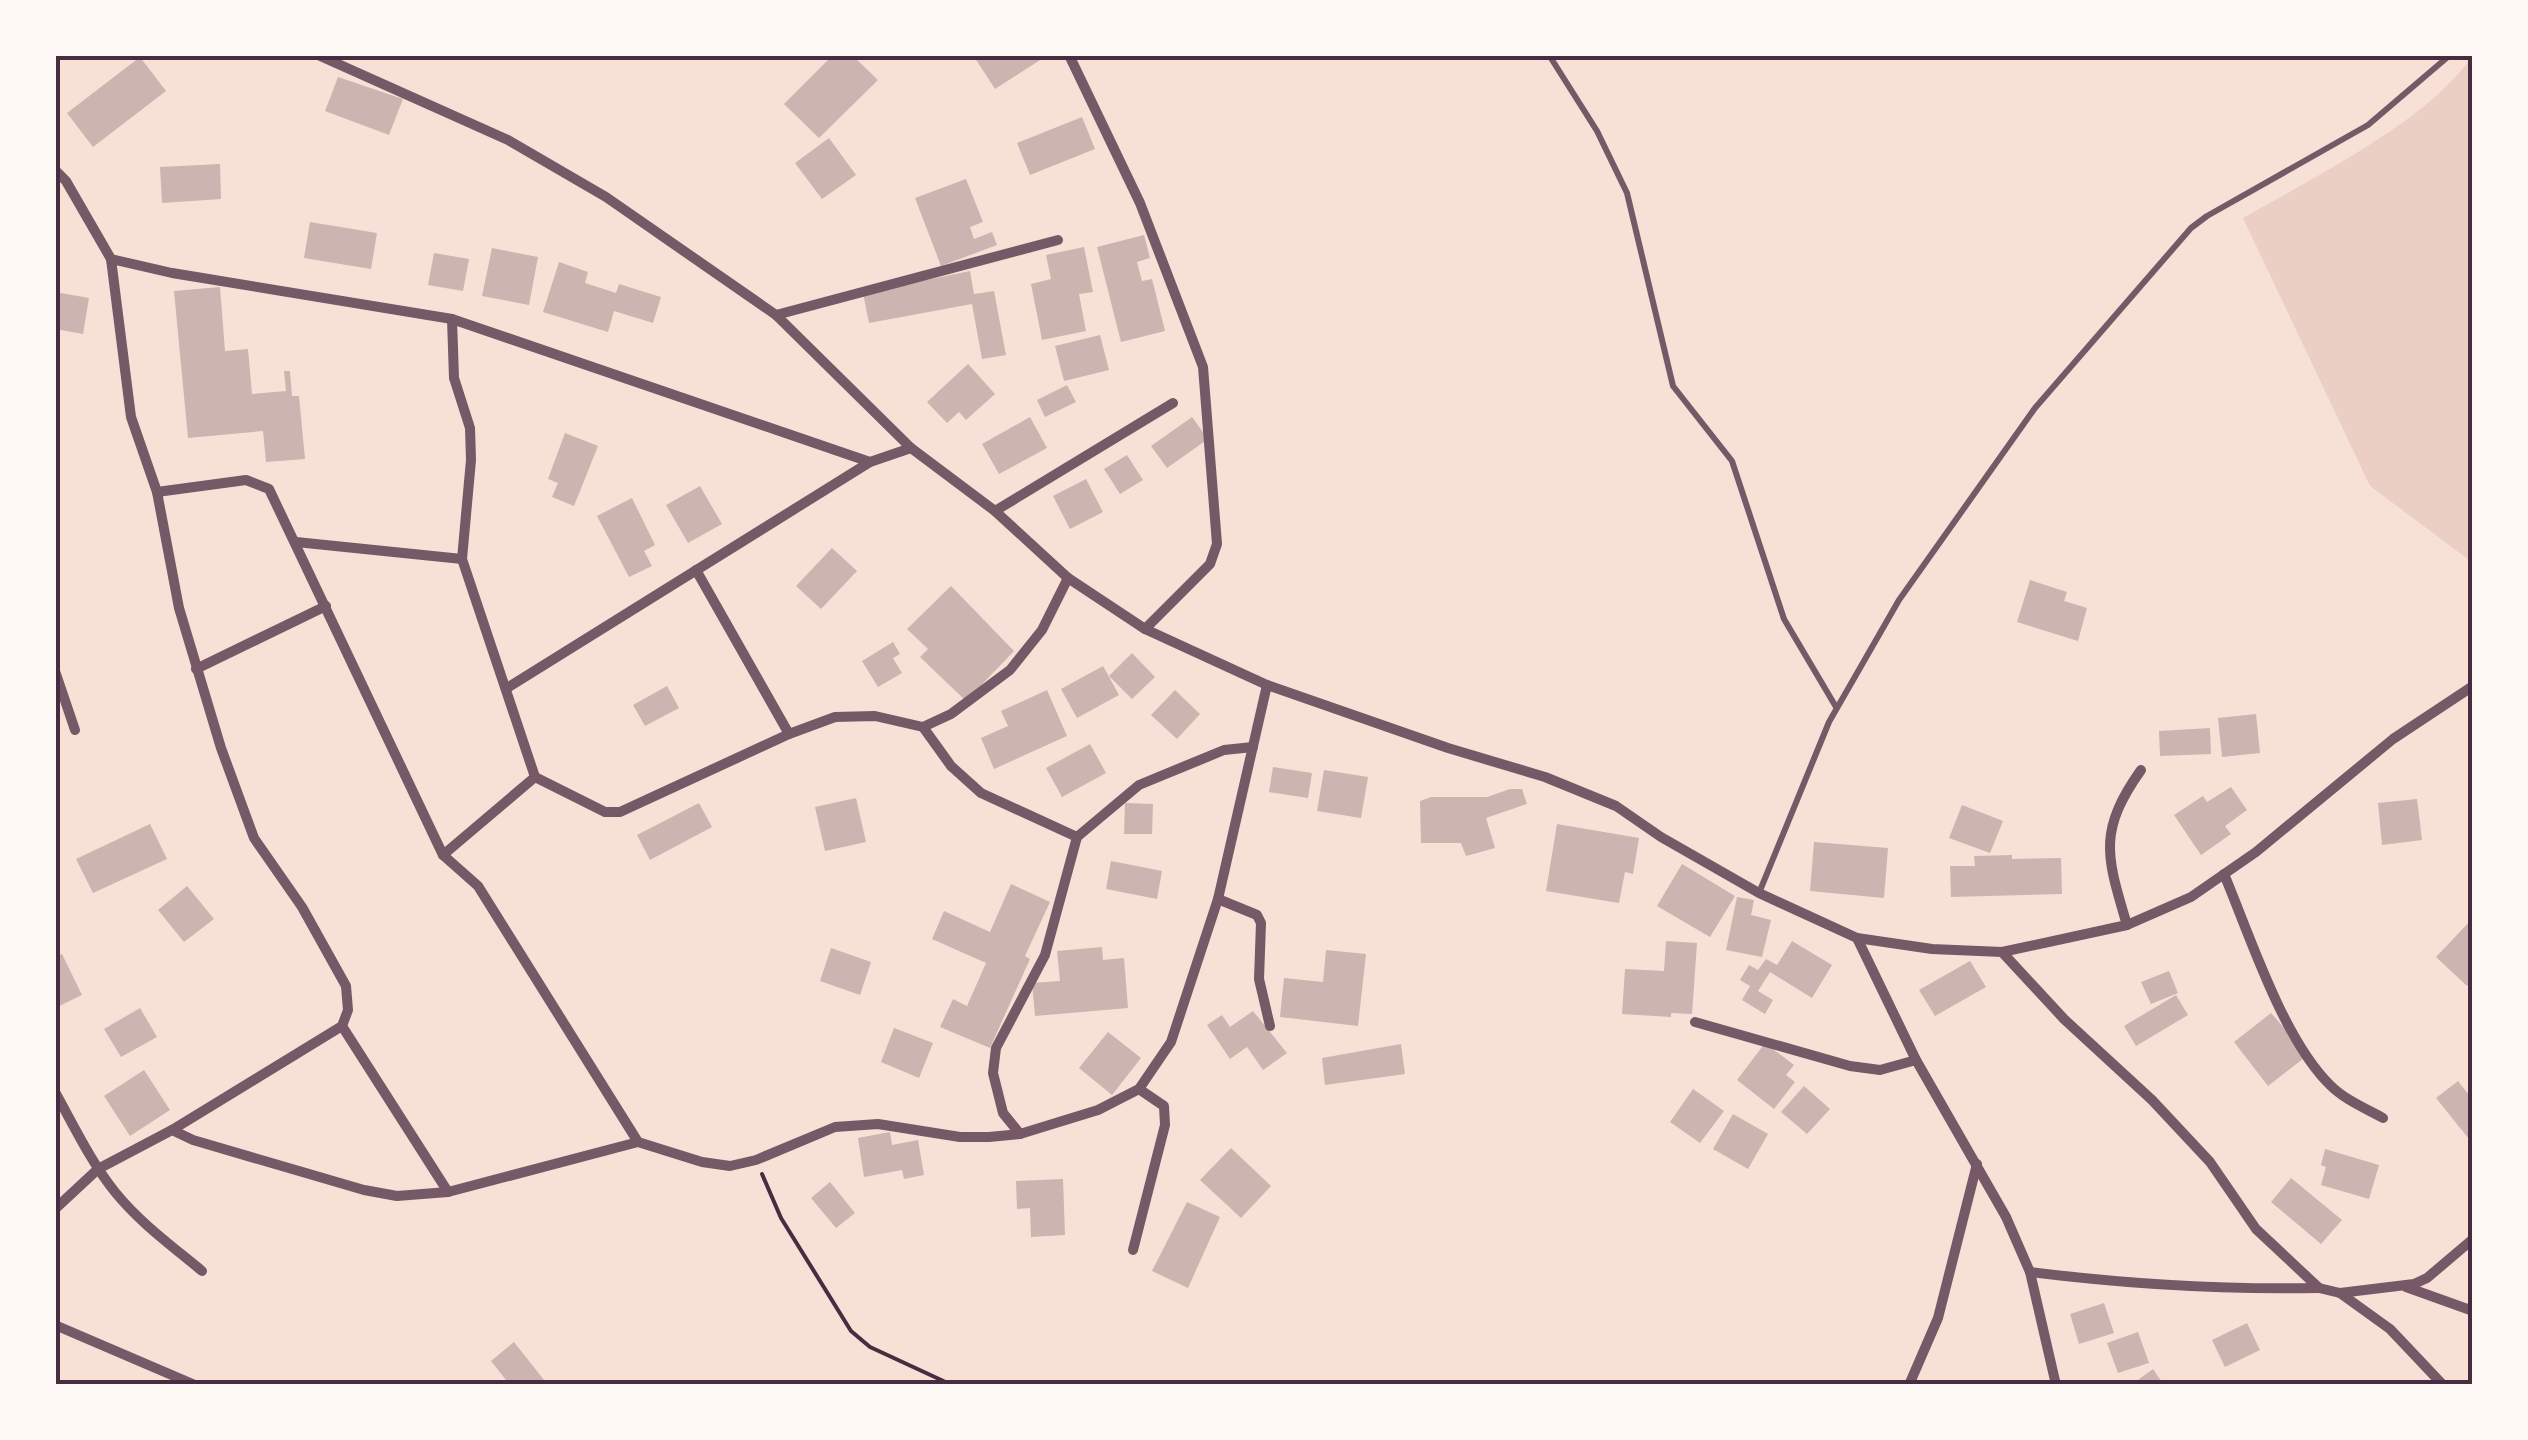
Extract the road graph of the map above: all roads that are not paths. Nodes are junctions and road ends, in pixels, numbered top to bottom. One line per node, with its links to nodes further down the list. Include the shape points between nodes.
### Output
1 (318, 55): 8 (street, via 524,150 606,197)
2 (1069, 55): 20 (street, via 1140,204 1203,368 1216,544 1210,564)
3 (1549, 55): 26 (lane, via 1627,193 1673,386 1732,461 1784,619)
4 (2450, 55): 26 (lane, via 2368,125 2191,228 2035,408 1899,600)
5 (55, 170): 7 (street)
6 (1058, 240): 8 (street)
7 (111, 259): 9 (street); 13 (street, via 131,417)
8 (776, 316): 11 (street)
9 (452, 319): 12 (street); 16 (street, via 454,378 470,428)
10 (1174, 403): 14 (street)
11 (911, 448): 12 (street); 14 (street)
12 (870, 462): 17 (street)
13 (157, 492): 15 (street, via 256,483 269,489); 21 (street)
14 (996, 511): 18 (street)
15 (296, 542): 16 (street); 19 (street)
16 (462, 559): 25 (street)
17 (696, 570): 25 (street); 29 (street)
18 (1068, 578): 20 (street); 27 (street, via 1042,630 1010,670)
19 (326, 606): 21 (street); 34 (street)
20 (1145, 629): 23 (street)
21 (196, 669): 42 (street, via 254,838 346,986)
22 (55, 671): 28 (street)
23 (1268, 685): 30 (street); 36 (street, via 1598,798)
24 (2473, 686): 35 (street, via 2393,740)
25 (508, 688): 32 (street)
26 (1837, 708): 36 (lane)
27 (922, 727): 29 (street, via 876,716 836,716); 33 (street, via 981,792)
28 (75, 730)
29 (789, 734): 32 (street, via 620,812 605,812)
30 (1253, 748): 33 (street, via 1224,750 1139,786); 37 (street)
31 (2141, 770): 38 (street, via 2118,808 2108,850)
32 (535, 778): 34 (street)
33 (1077, 836): 49 (street, via 1045,955 996,1048 993,1073 1002,1113)
34 (443, 855): 50 (street, via 478,886)
35 (2224, 874): 38 (street, via 2191,898); 47 (street, via 2280,1004 2319,1073)
36 (1759, 893): 39 (street)
37 (1218, 899): 43 (street, via 1261,923 1259,979); 45 (street, via 1171,1042)
38 (2127, 925): 40 (street)
39 (1856, 938): 40 (street); 44 (street)
40 (2002, 952): 60 (street, via 2210,1162 2256,1228)
41 (1696, 1022): 44 (street, via 1850,1066 1880,1070)
42 (342, 1026): 48 (street); 53 (street)
43 (1270, 1026)
44 (1916, 1060): 51 (street)
45 (1139, 1089): 49 (street, via 1098,1110); 56 (street, via 1164,1106 1165,1125)
46 (55, 1092): 52 (street)
47 (2383, 1118)
48 (172, 1130): 52 (street); 53 (street, via 364,1190 397,1196)
49 (1020, 1134): 50 (street, via 960,1138 878,1124 834,1127 730,1166)
50 (638, 1142): 53 (street)
51 (1977, 1163): 58 (street); 65 (street, via 1938,1318)
52 (98, 1169): 54 (street); 57 (street, via 142,1221)
53 (448, 1192)
54 (55, 1209)
55 (2473, 1240): 59 (street, via 2428,1278)
56 (1133, 1250)
57 (202, 1271)
58 (2030, 1272): 60 (street, via 2118,1283); 66 (street)
59 (2400, 1286): 61 (street); 62 (street)
60 (2319, 1288): 61 (street)
61 (2340, 1293): 67 (street, via 2390,1329)
62 (2473, 1311)
63 (55, 1325): 64 (street)
64 (196, 1385)
65 (1909, 1385)
66 (2056, 1385)
67 (2443, 1385)

